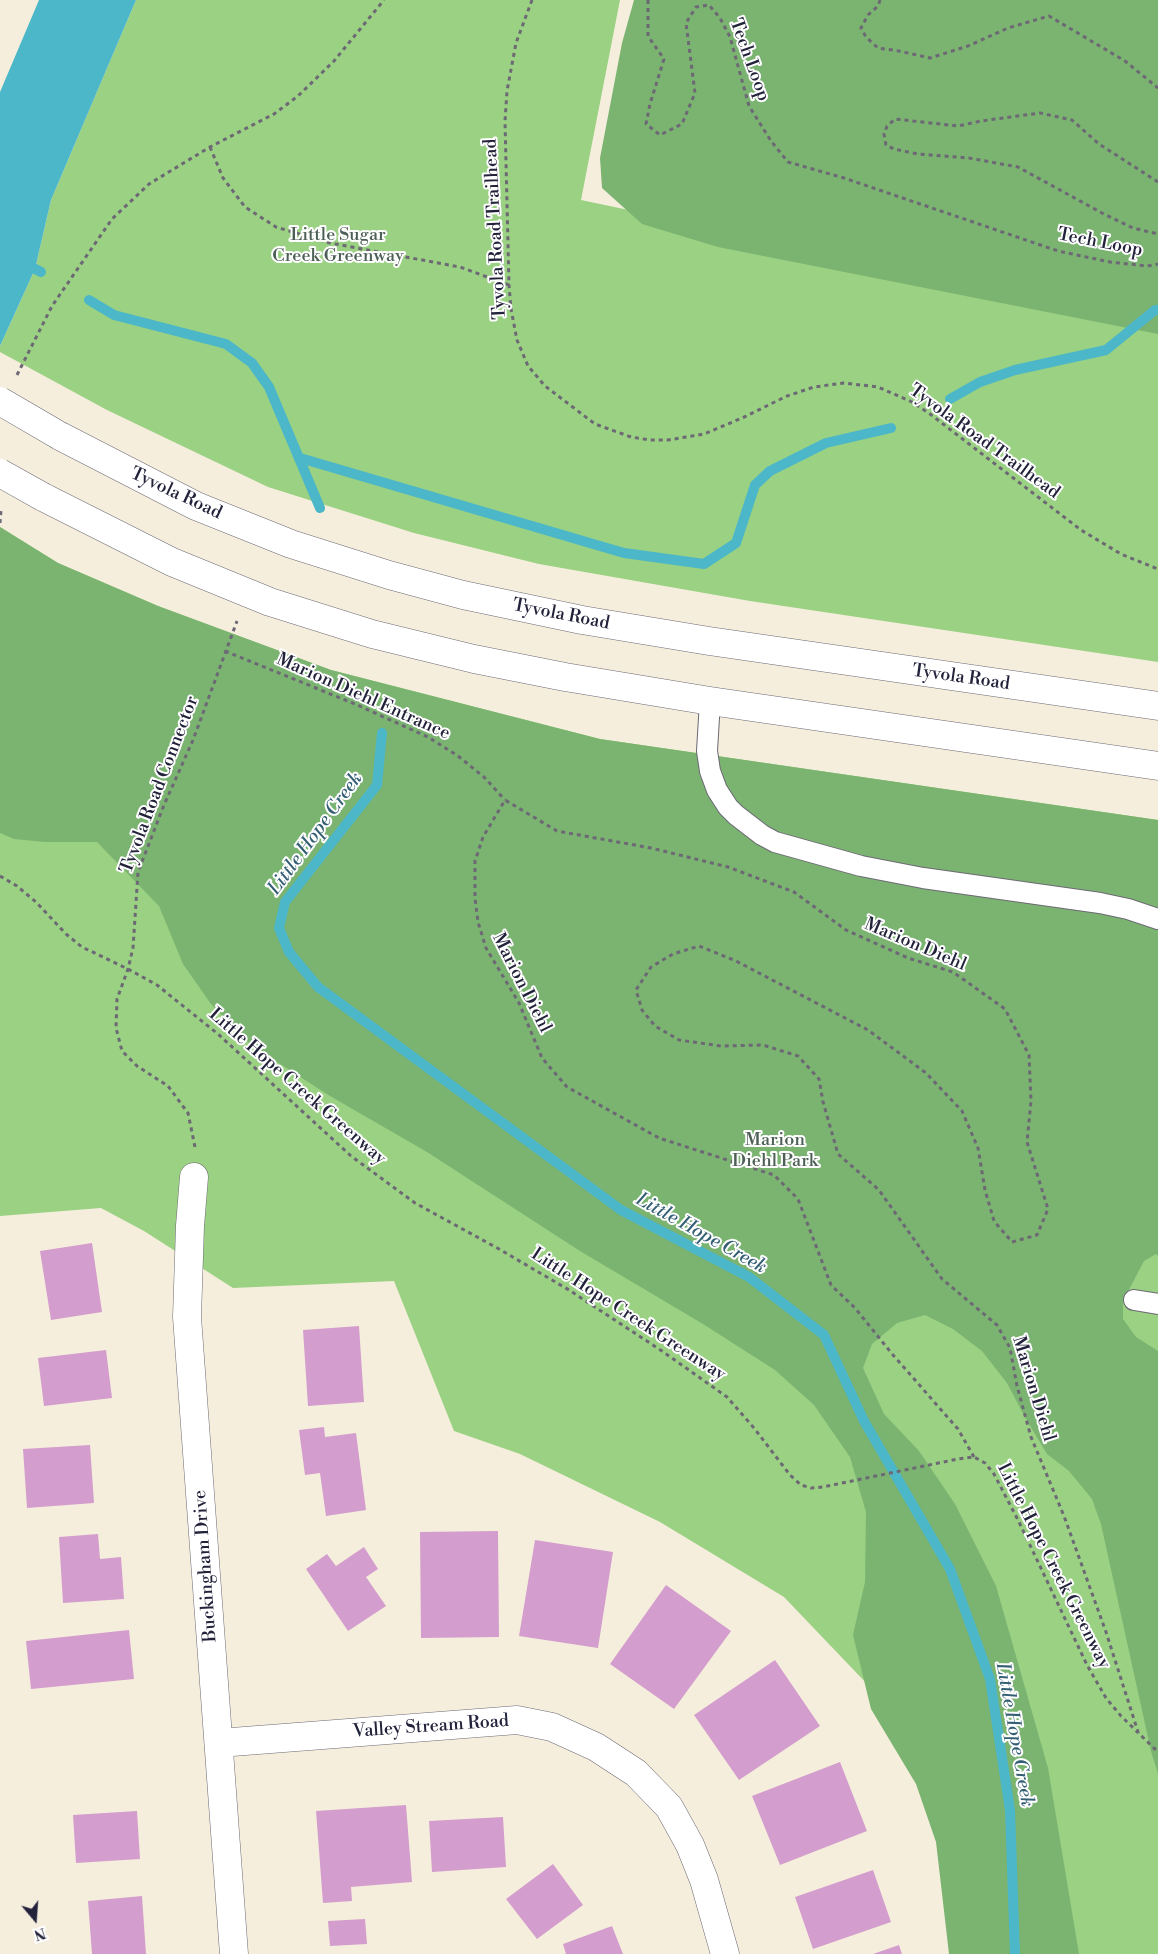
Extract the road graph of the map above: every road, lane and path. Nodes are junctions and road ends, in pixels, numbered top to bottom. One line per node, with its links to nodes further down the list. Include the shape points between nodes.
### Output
1 (384, 0): 6 (path, via 340,55 298,96 274,114)
2 (532, 0): 10 (path, Tyvola Road Trailhead, via 516,43 507,91)
3 (648, 0): 9 (path, Tech Loop, via 648,36 664,60 646,124 660,135 682,124 695,93 686,24 696,6 709,5 730,37 749,106 788,162 1058,251 1119,263)
4 (880, 0): 5 (path, via 861,28 878,48 930,58 1008,28 1050,16 1125,61)
5 (1158, 88)
6 (210, 147): 10 (path, via 224,178 245,207 276,227 330,243 460,267); 11 (path, via 149,184 112,219 52,306)
7 (1158, 182): 8 (path, Tech Loop, via 1099,144 1072,120 1040,113 958,126 895,119 884,134 886,145 894,149 1018,167 1133,228)
8 (1158, 234)
9 (1158, 264)
10 (509, 285): 16 (path, Tyvola Road Trailhead, via 517,340 528,366 560,400 595,424 631,438 668,440 722,427 787,396 814,387 844,383 878,387 930,414 1081,530 1121,554)
11 (17, 376)
12 (0, 401): 20 (main road, Tyvola Road, bridge, via 60,436 196,506 291,544 463,595 582,620 708,641)
13 (0, 474): 19 (main road, bridge, via 172,562 270,602 363,631 474,659 565,678)
14 (2, 504): 15 (path)
15 (0, 523)
16 (1158, 569)
17 (239, 616): 18 (path, Tyvola Road Connector)
18 (225, 651): 22 (path, Marion Diehl Entrance, via 428,737 484,777); 25 (path, Tyvola Road Connector, via 193,740 138,872 136,924)
19 (710, 701): 21 (main road); 24 (lane, via 707,752 716,790 736,815 775,842 861,866 1100,903)
20 (1158, 706)
21 (1158, 766)
22 (505, 800): 29 (path, Marion Diehl, via 483,837 475,861 478,922 486,948 519,1003 542,1058 567,1087 660,1138 774,1175 798,1199 830,1285 855,1308 958,1429); 30 (path, Marion Diehl, via 557,831 651,848 728,867 794,892 846,930 908,958 953,972 1005,1009 1029,1055 1031,1101 1027,1142 1048,1209 1037,1234 1012,1242 994,1221 978,1148 962,1111 926,1073 868,1030 736,961 699,946 673,954 651,967 636,990 642,1010 655,1026 679,1040 721,1046 763,1045 798,1056 819,1079 838,1154 879,1190 942,1279 997,1325 1010,1348 1031,1437 1083,1567)
23 (0, 876): 25 (path, Little Hope Creek Greenway, via 36,902 82,947)
24 (1158, 919)
25 (128, 969): 26 (path, Tyvola Road Connector, via 118,999 116,1028 122,1051 137,1066 168,1086 188,1113 195,1148); 29 (path, Little Hope Creek Greenway, via 157,985 218,1034 351,1156 415,1203 569,1290 727,1397 800,1484 811,1488 824,1487)
26 (194, 1177): 31 (main road, Buckingham Drive, via 187,1317)
27 (1134, 1300): 28 (lane)
28 (1158, 1304)
29 (974, 1457): 30 (path, Little Hope Creek Greenway, via 985,1463 994,1474 1092,1673 1111,1704)
30 (1139, 1735): 32 (path, Little Hope Creek Greenway)
31 (219, 1743): 33 (main road, Buckingham Drive); 34 (main road, Valley Stream Road, via 517,1720 552,1727 596,1747 636,1773 669,1807 690,1845 704,1880)
32 (1158, 1752)
33 (234, 1954)
34 (725, 1954)

